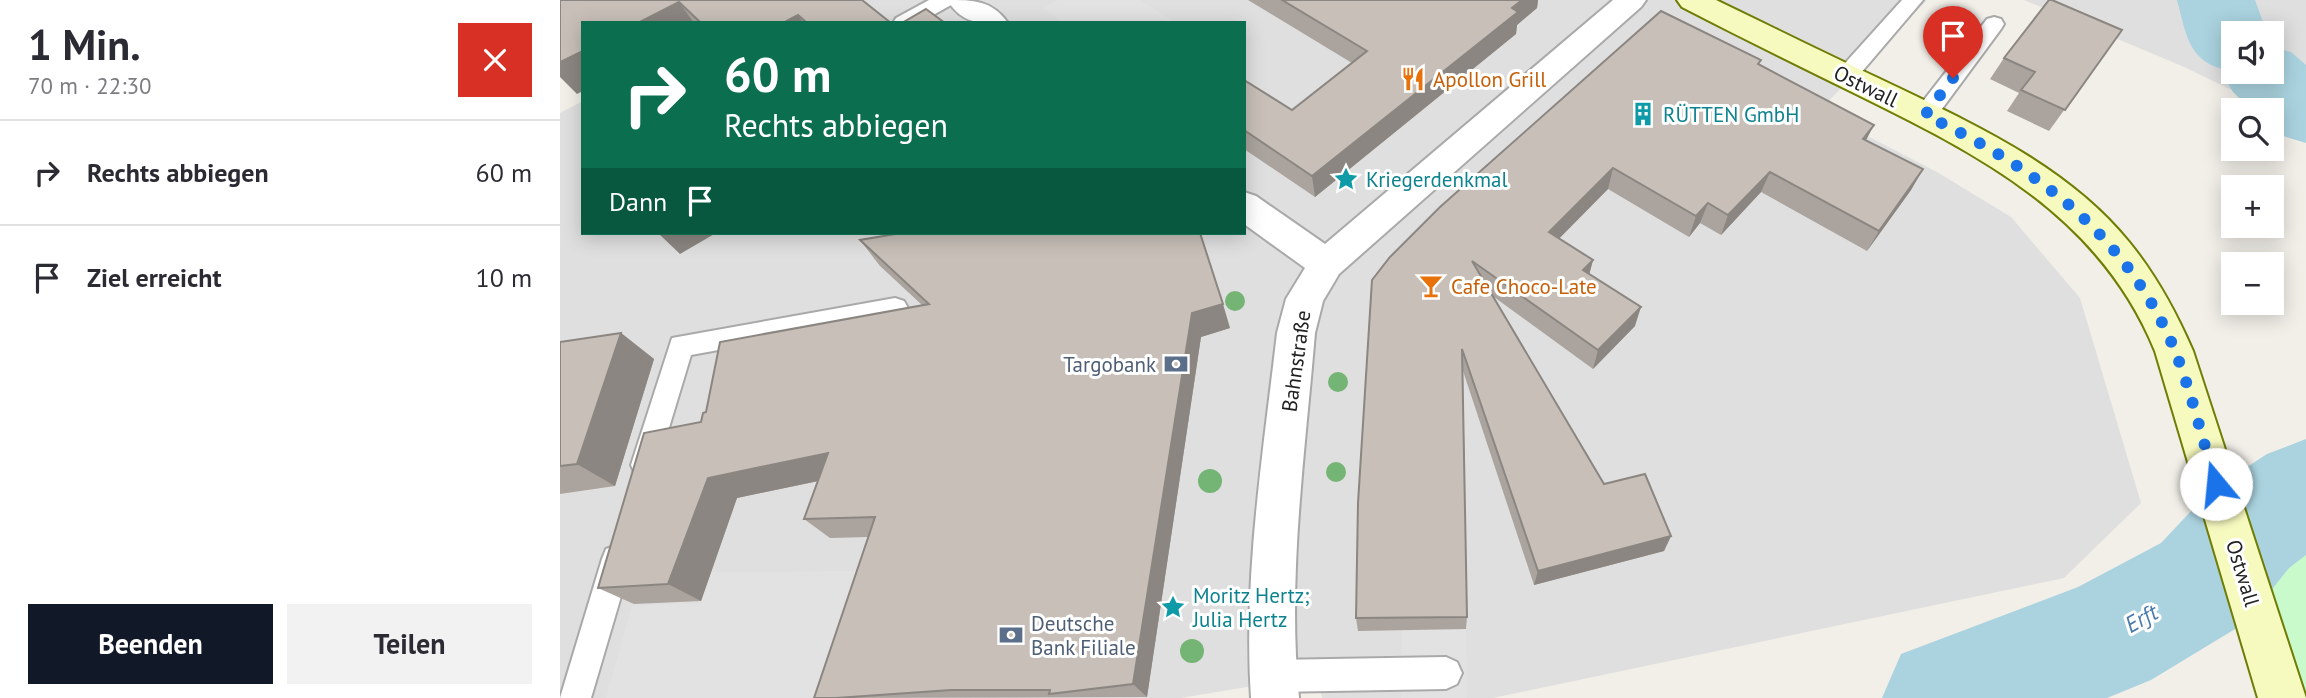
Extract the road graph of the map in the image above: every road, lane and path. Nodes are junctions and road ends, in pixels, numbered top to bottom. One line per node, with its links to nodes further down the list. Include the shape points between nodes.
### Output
1 (944, 0): 6 (lane)
2 (962, 0): 7 (street)
3 (1631, 0): 12 (street, Bahnstraße)
4 (1692, 0): 9 (main road, Ostwall)
5 (1913, 0): 9 (lane)
6 (907, 21)
7 (990, 21)
8 (1994, 24): 10 (lane)
9 (1846, 76): 10 (main road, Ostwall)
10 (1925, 115): 19 (main road, Ostwall, via 2004,156 2054,190 2079,212 2142,287 2174,348)
11 (1246, 206): 12 (street)
12 (1326, 264): 17 (street, Bahnstraße, via 1305,299 1296,333 1272,574)
13 (895, 308): 14 (lane, via 681,346)
14 (638, 489)
15 (626, 528): 18 (lane)
16 (1446, 673): 17 (lane)
17 (1274, 687)
18 (575, 698)
19 (2281, 698)

